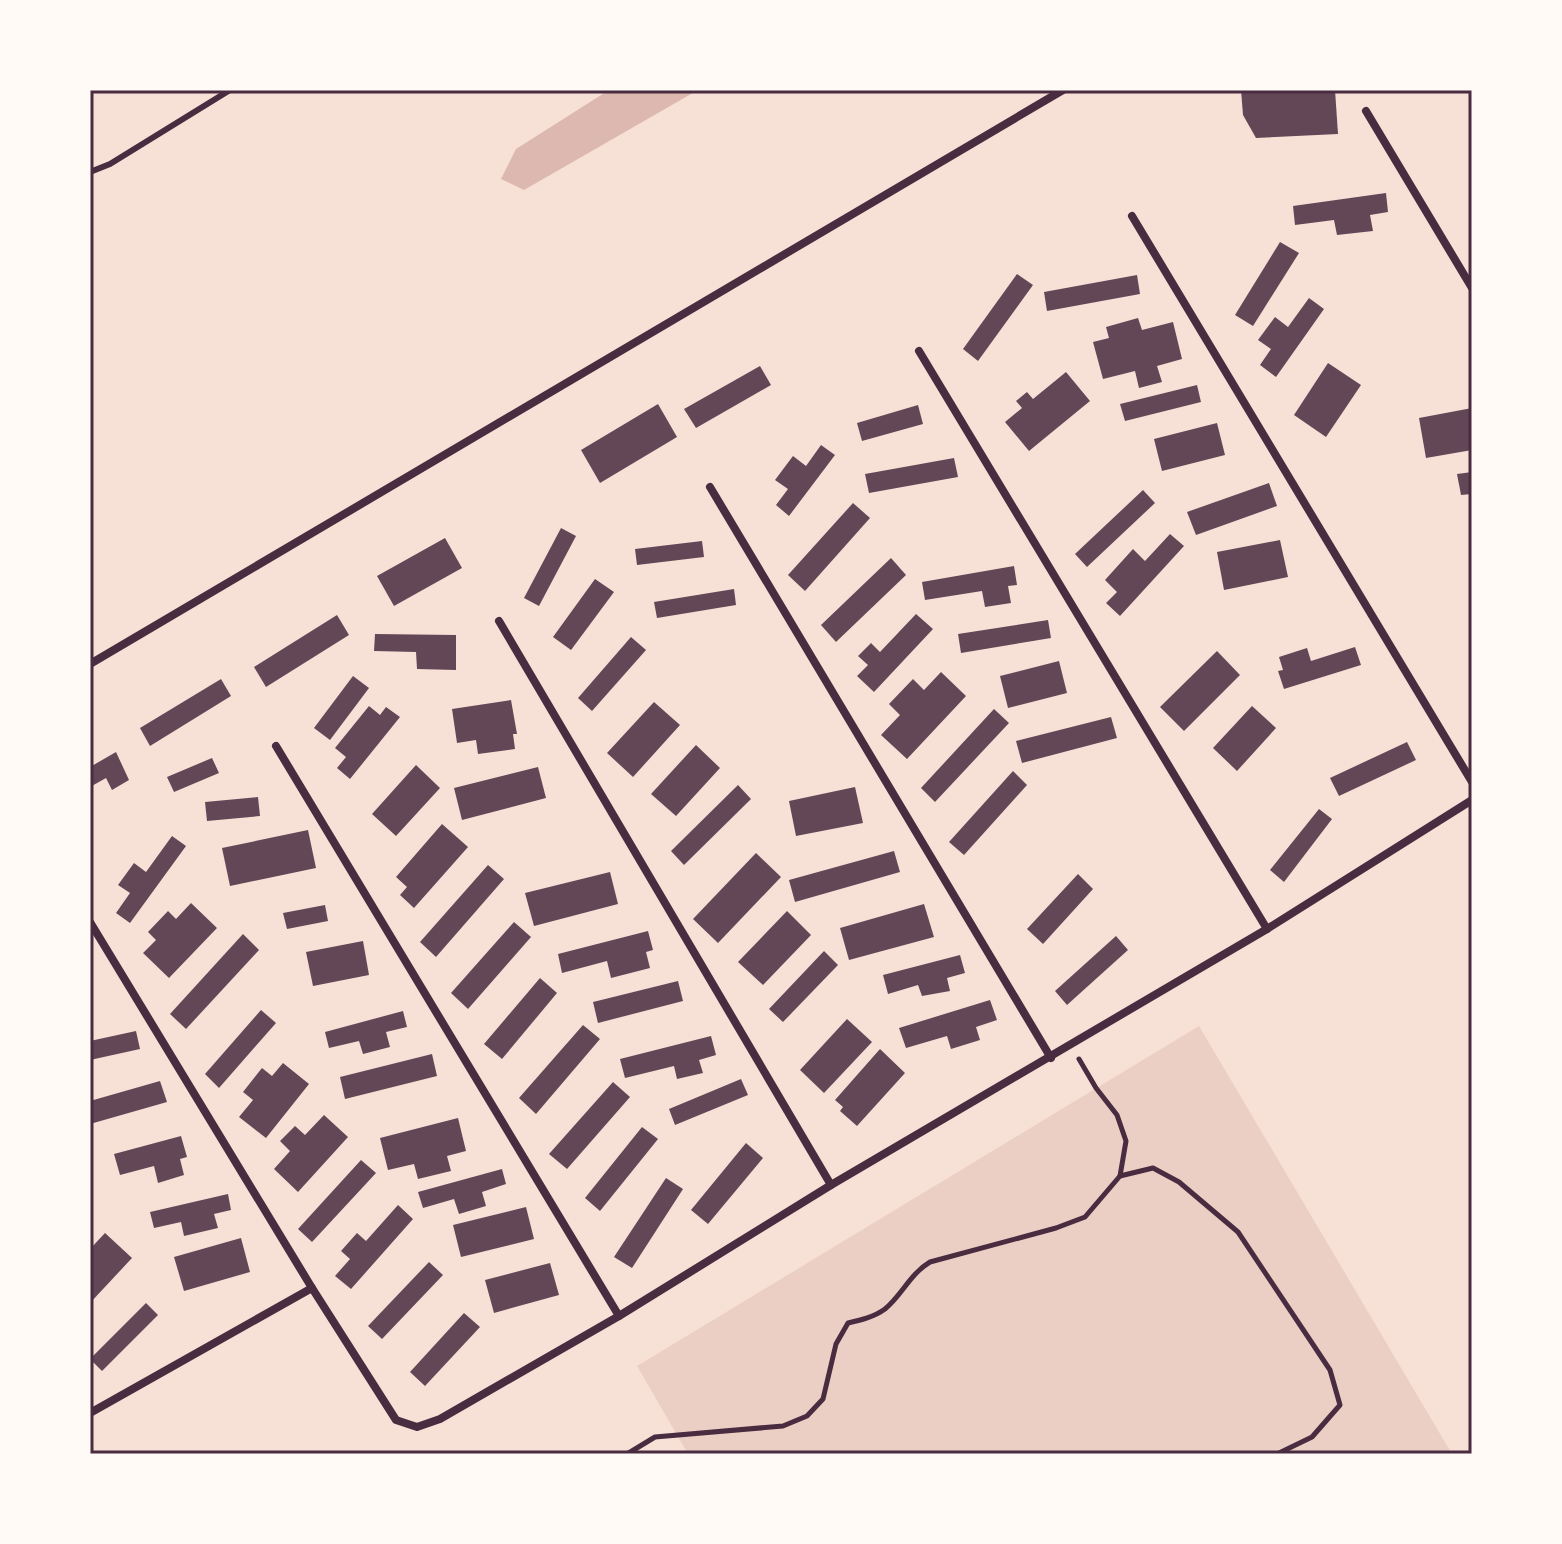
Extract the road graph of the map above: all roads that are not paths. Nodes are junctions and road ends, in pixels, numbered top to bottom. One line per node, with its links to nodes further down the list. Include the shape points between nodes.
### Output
1 (230, 90): 4 (lane)
2 (1063, 90): 10 (street)
3 (1366, 111): 6 (street)
4 (90, 172)
5 (1132, 216): 12 (street)
6 (1472, 288)
7 (919, 351): 15 (street)
8 (710, 487): 16 (street)
9 (499, 621): 17 (street)
10 (90, 664)
11 (276, 746): 19 (street)
12 (1472, 782)
13 (1472, 800): 15 (street)
14 (90, 922): 18 (street)
15 (1267, 929): 16 (street)
16 (1051, 1058): 17 (street)
17 (831, 1185): 19 (street)
18 (312, 1288): 19 (street, via 396,1420 417,1427 440,1419); 20 (street)
19 (619, 1316)
20 (90, 1413)

